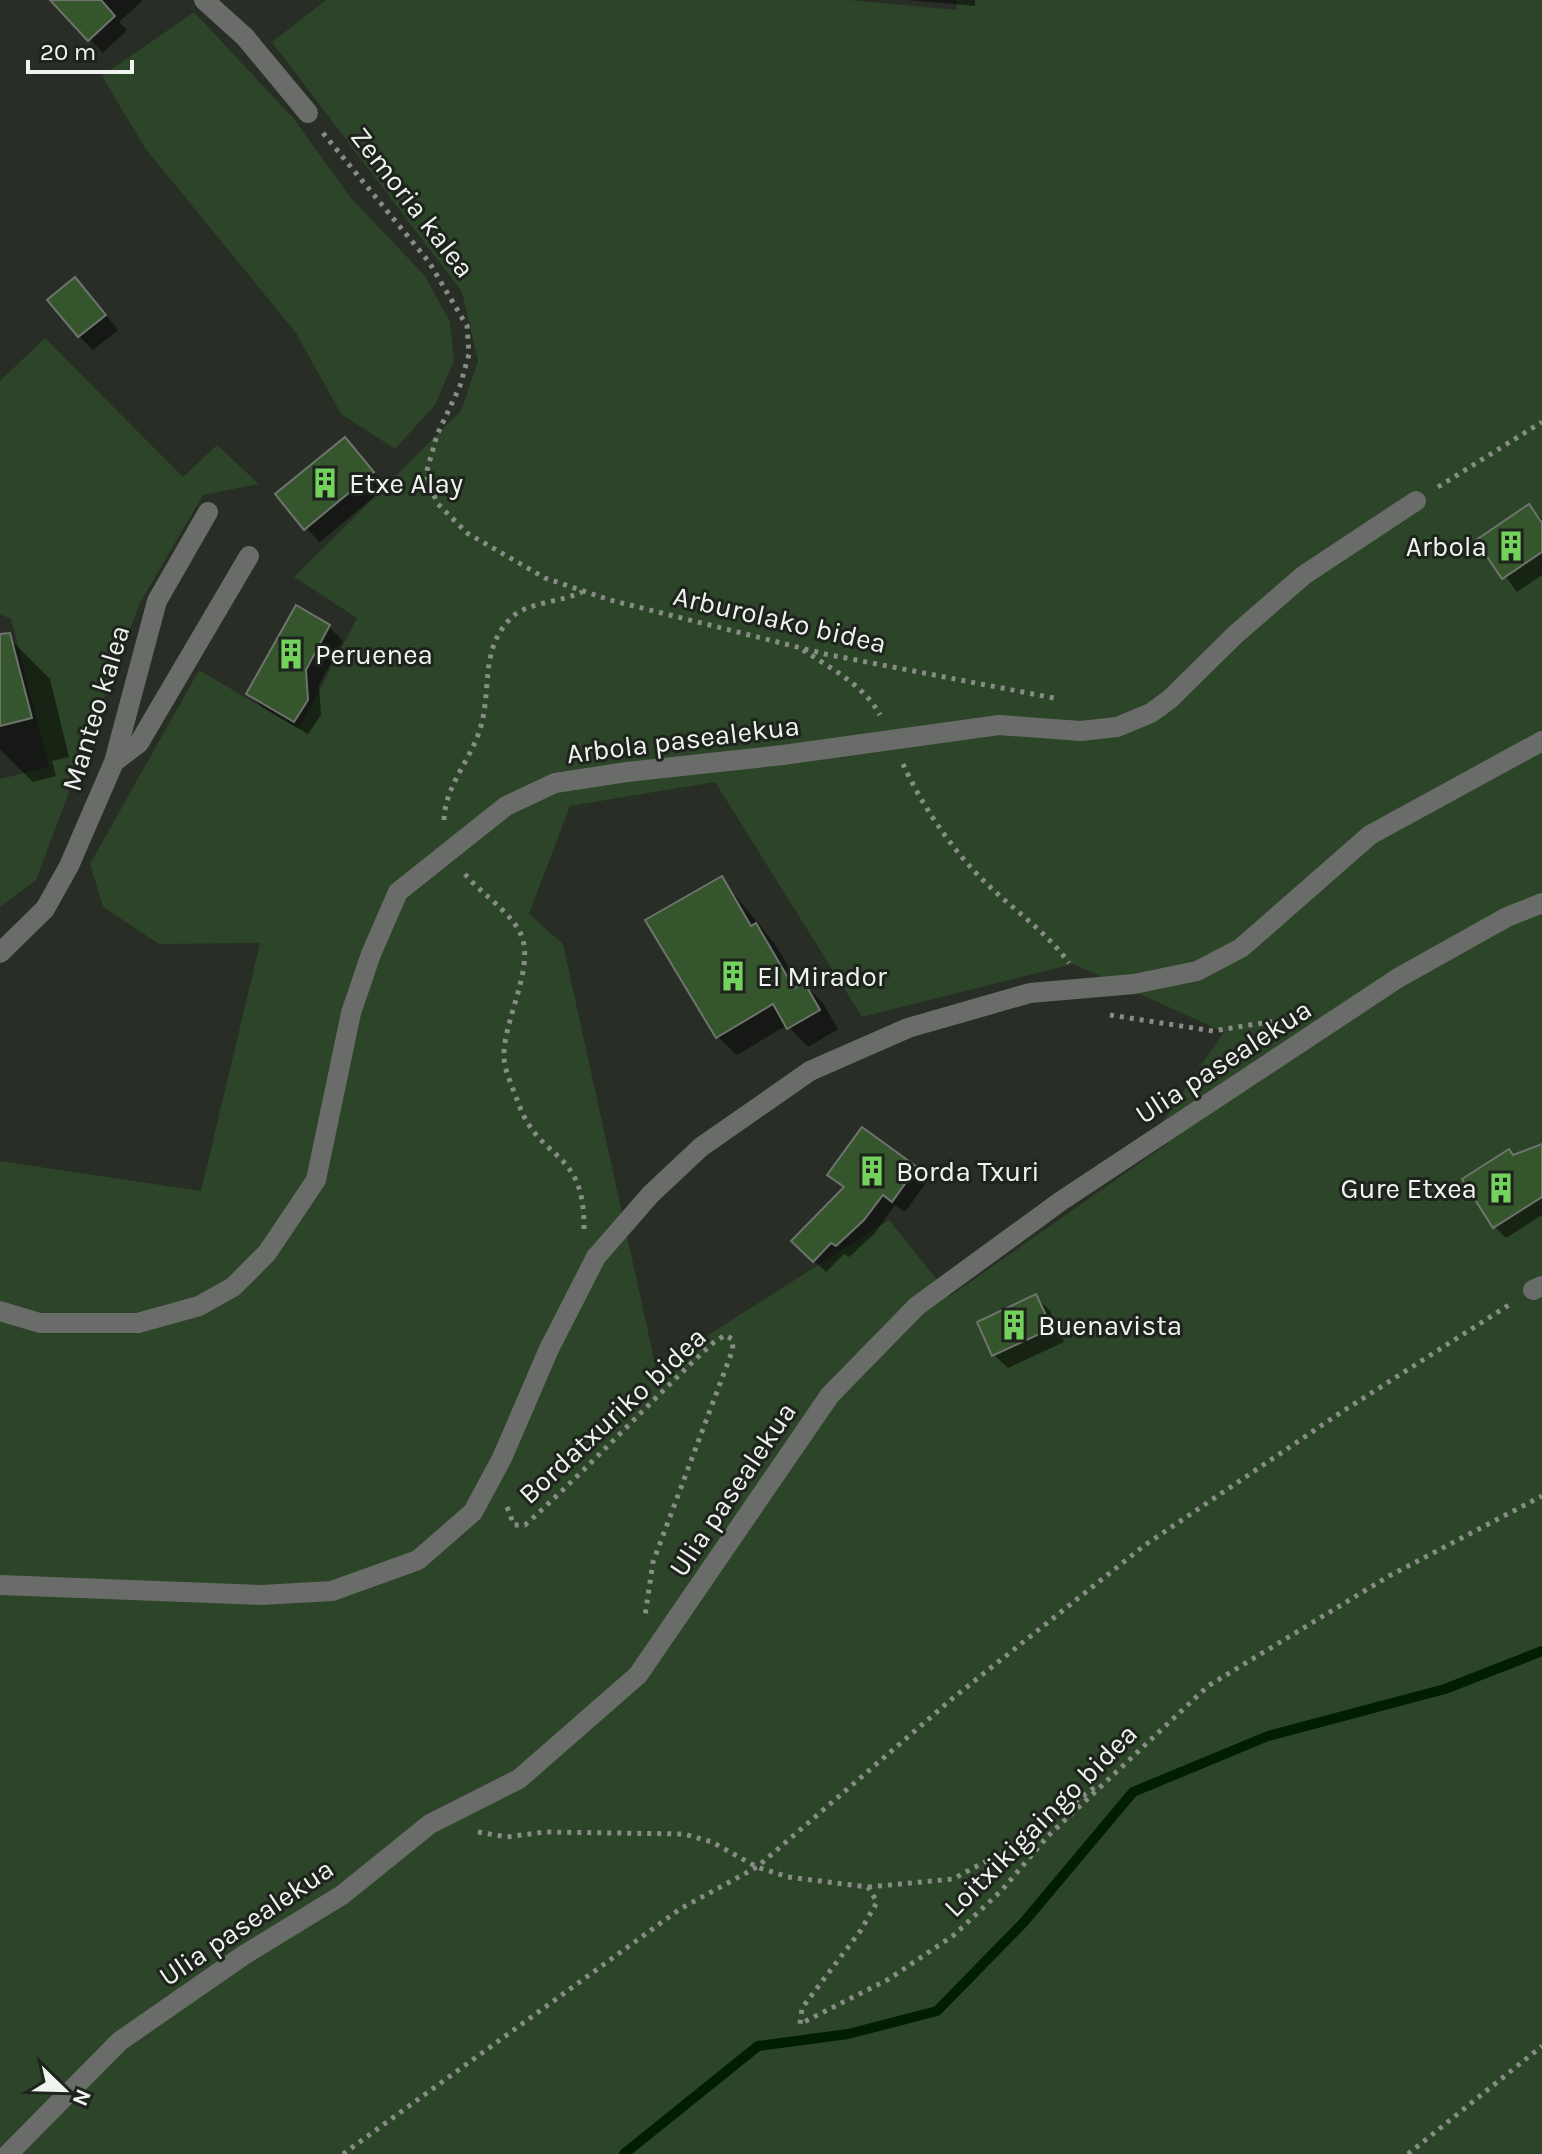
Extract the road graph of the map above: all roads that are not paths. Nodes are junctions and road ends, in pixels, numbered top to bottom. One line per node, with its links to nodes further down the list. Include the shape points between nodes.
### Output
1 (204, 0): 2 (street, via 245,37)
2 (308, 113)
3 (1416, 501): 10 (street, Arbola pasealekua, via 1304,575 1170,699 1117,727 1081,731 999,725 555,783 506,806 398,892 351,1013 316,1180 267,1253 233,1287 199,1306 138,1323 40,1323)
4 (208, 512): 7 (street, Manteo kalea, via 157,601)
5 (249, 556): 7 (street, via 139,743)
6 (1542, 741): 11 (street, via 1370,835 1241,948 1197,971 1134,984 1030,993 908,1028 810,1071 701,1147 596,1257 473,1512 418,1560 332,1591 261,1595)
7 (114, 762): 9 (street, Manteo kalea, via 45,909)
8 (1542, 903): 12 (street, Ulia pasealekua, via 1398,978 1061,1201 917,1306 830,1395 638,1675 519,1779 430,1824 342,1895 120,2041)
9 (0, 953)
10 (0, 1311)
11 (0, 1585)
12 (8, 2154)

